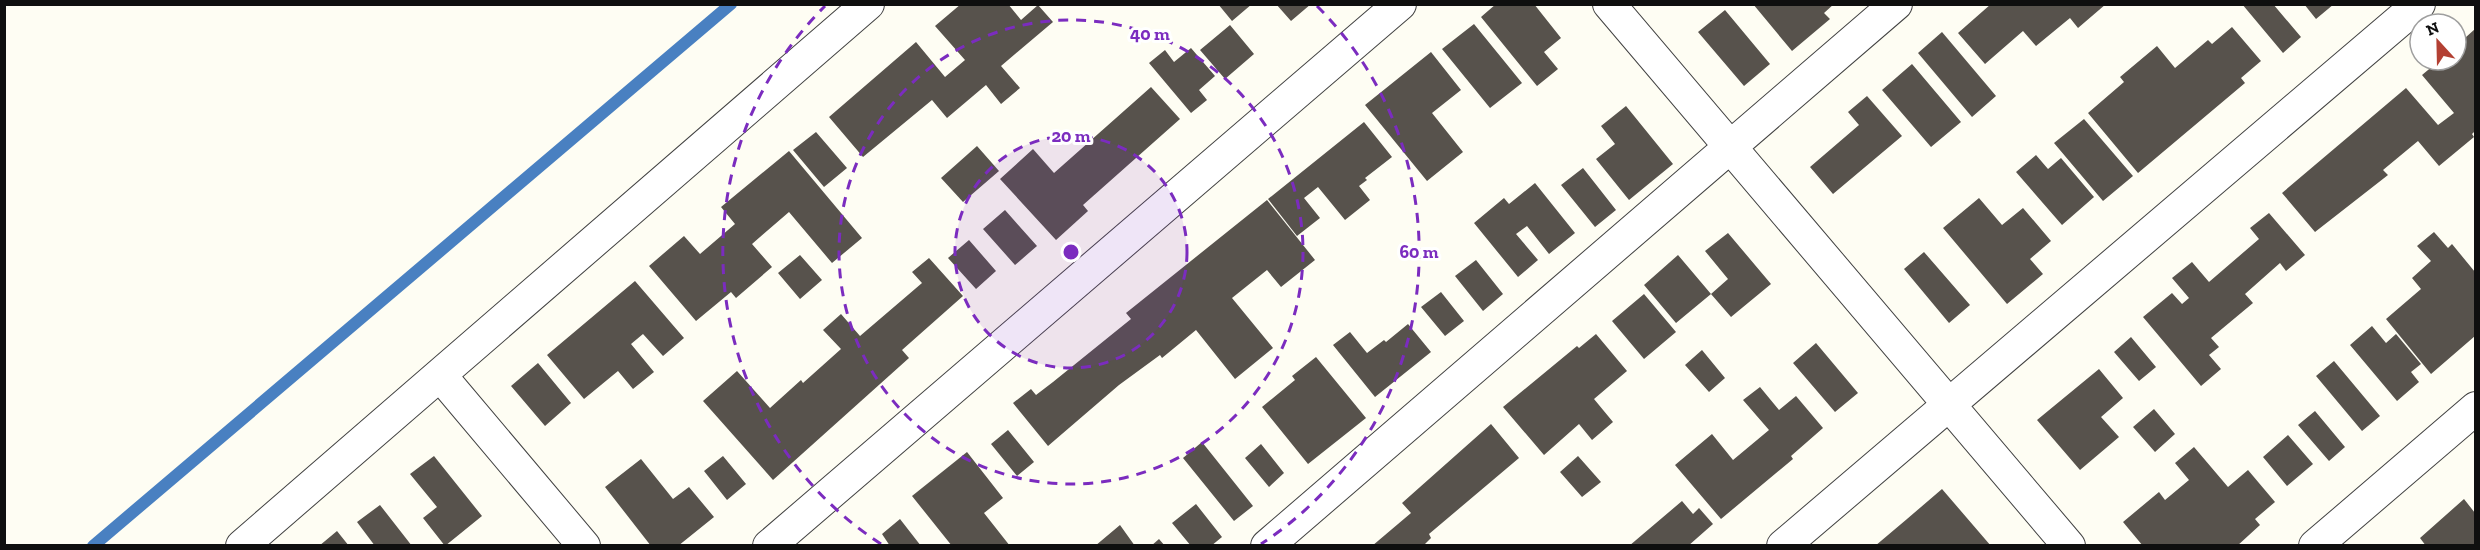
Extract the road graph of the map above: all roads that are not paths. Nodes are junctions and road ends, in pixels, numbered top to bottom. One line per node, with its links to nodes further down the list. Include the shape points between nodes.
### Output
1 (868, 4): 7 (street)
2 (1400, 4): 12 (street)
3 (1609, 4): 6 (street)
4 (1896, 4): 6 (street)
5 (2419, 4): 8 (street)
6 (1730, 147): 8 (street); 13 (street)
7 (440, 375): 10 (street); 11 (street)
8 (1949, 405): 14 (street); 15 (street)
9 (2475, 408): 16 (street)
10 (242, 546)
11 (584, 546)
12 (769, 546)
13 (1267, 546)
14 (1783, 546)
15 (2069, 546)
16 (2315, 546)

